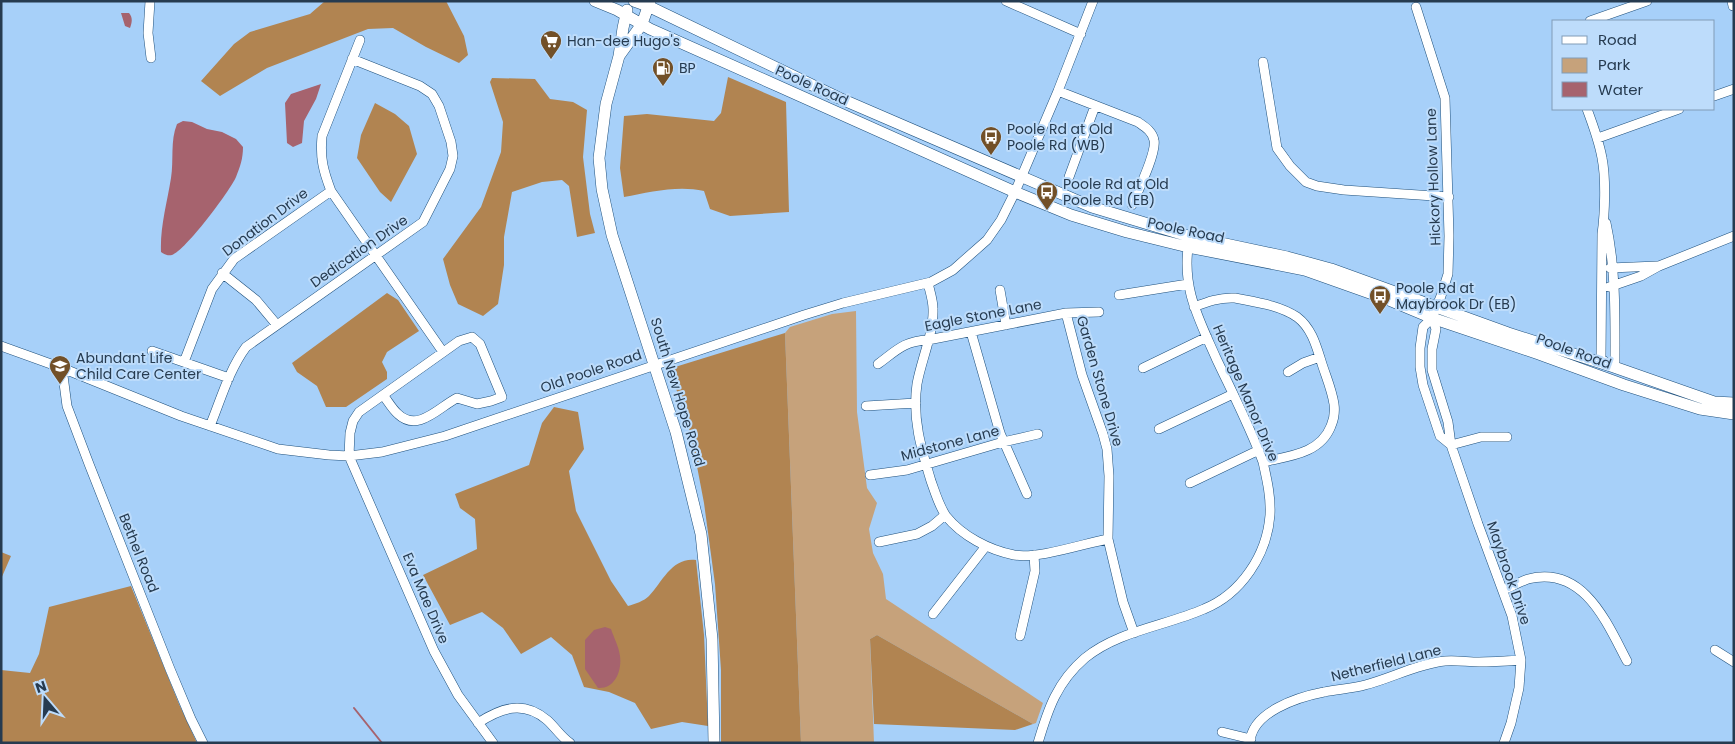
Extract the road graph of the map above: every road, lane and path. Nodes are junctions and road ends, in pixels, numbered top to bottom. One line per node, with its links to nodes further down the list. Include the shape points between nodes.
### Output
1 (150, 1): 18 (street, via 148,33)
2 (595, 1): 12 (main road, Poole Road)
3 (629, 1): 12 (main road, South New Hope Road)
4 (634, 1): 9 (main road, Poole Road)
5 (1006, 1): 15 (street)
6 (1093, 1): 15 (street, Old Poole Road)
7 (1647, 1): 13 (street)
8 (1732, 1): 11 (street)
9 (649, 4): 14 (main road, South New Hope Road); 29 (main road, Poole Road, via 840,98)
10 (1416, 6): 32 (street, Hickory Hollow Lane, via 1445,98)
11 (1733, 6)
12 (625, 16): 14 (main road, Poole Road); 17 (main road, South New Hope Road)
13 (1593, 20)
14 (642, 24): 17 (main road, South New Hope Road); 31 (main road, Poole Road)
15 (1081, 34): 22 (street, Old Poole Road)
16 (360, 40): 19 (street)
17 (619, 56): 62 (main road, South New Hope Road, via 606,104 599,158 602,189 612,235)
18 (151, 58)
19 (352, 60): 30 (street, via 322,136 322,167); 37 (street, Dedication Drive, via 420,86 432,94 439,106 453,156 450,169 423,222)
20 (1263, 62): 32 (street, via 1278,148 1306,182 1344,190)
21 (1734, 89): 23 (street)
22 (1058, 91): 24 (street); 29 (street, Old Poole Road)
23 (1715, 96)
24 (1095, 106): 28 (street); 33 (street, via 1138,122 1149,129 1154,140 1153,153)
25 (1587, 110): 27 (street)
26 (1675, 110): 27 (street)
27 (1598, 138): 34 (street, via 1603,160)
28 (1070, 176)
29 (1021, 177): 31 (street, Old Poole Road); 36 (main road, Poole Road, via 1092,207)
30 (331, 191): 37 (street); 40 (street, Donation Drive, via 234,259)
31 (1015, 192): 36 (main road, Poole Road, via 1071,215 1127,232); 42 (street, Old Poole Road, via 987,240 953,270)
32 (1449, 197): 50 (street, Hickory Hollow Lane, via 1448,274)
33 (1132, 205)
34 (1604, 216): 39 (street); 41 (street)
35 (1734, 236): 38 (street)
36 (1189, 241): 43 (street, Heritage Manor Drive); 50 (main road, Poole Road, via 1287,257 1331,269)
37 (376, 256): 52 (street, Dedication Drive); 59 (street)
38 (1659, 266): 39 (street); 44 (street)
39 (1614, 268): 41 (street, via 1605,271); 44 (street)
40 (222, 274): 52 (street, via 256,300); 61 (street, Donation Drive, via 212,289)
41 (1602, 277): 45 (street)
42 (928, 284): 56 (street, via 934,310); 62 (street, Old Poole Road, via 837,305)
43 (1188, 284): 47 (street); 48 (street, Heritage Manor Drive)
44 (1615, 286): 45 (street); 64 (street, via 1615,362)
45 (1602, 288): 64 (street, via 1601,358)
46 (1000, 290): 53 (street)
47 (1119, 295)
48 (1194, 307): 55 (street, Heritage Manor Drive); 60 (street, via 1221,298 1234,298 1285,310 1306,326)
49 (1099, 312): 51 (street, Eagle Stone Lane)
50 (1434, 312): 64 (main road, Poole Road); 69 (main road, Poole Road); 81 (street, Maybrook Drive, via 1436,329 1432,370 1448,422)
51 (1066, 313): 53 (street, Eagle Stone Lane); 90 (street, Garden Stone Drive, via 1082,375 1107,449 1110,492)
52 (277, 325): 68 (street, Dedication Drive, via 246,347)
53 (1006, 325): 54 (street, Eagle Stone Lane)
54 (971, 332): 56 (street, Eagle Stone Lane); 80 (street)
55 (1207, 338): 66 (street); 70 (street, Heritage Manor Drive)
56 (928, 340): 63 (street, Eagle Stone Lane, via 908,342); 72 (street, via 917,384)
57 (1, 346): 65 (street, Old Poole Road)
58 (152, 351): 61 (street)
59 (443, 352): 71 (street); 71 (street, via 472,337 480,344 502,397 477,404 457,398 424,420 411,422 398,415)
60 (1320, 357): 67 (street); 84 (street, via 1334,404 1328,433 1307,451)
61 (184, 362): 68 (street)
62 (655, 364): 83 (street, Old Poole Road, via 428,441); 108 (main road, South New Hope Road, via 676,432 700,534 712,639)
63 (878, 364)
64 (1608, 365): 69 (street); 73 (main road, Poole Road, via 1714,402)
65 (62, 368): 76 (street, Old Poole Road); 105 (street, Bethel Road, via 67,406 88,464)
66 (1143, 368)
67 (1288, 372)
68 (229, 378): 76 (street, Dedication Drive)
69 (1608, 379): 75 (main road, Poole Road, via 1700,409)
70 (1233, 394): 77 (street); 82 (street, Heritage Manor Drive)
71 (383, 395): 83 (street, via 359,412 353,421)
72 (916, 403): 74 (street); 85 (street, via 918,436)
73 (1734, 404)
74 (866, 406)
75 (1734, 414)
76 (210, 426): 83 (street, Old Poole Road, via 278,449)
77 (1159, 429)
78 (1038, 434): 80 (street, Midstone Lane)
79 (1507, 437): 81 (street, via 1482,436)
80 (1003, 442): 85 (street, Midstone Lane); 88 (street)
81 (1451, 445): 94 (street, Maybrook Drive)
82 (1259, 450): 84 (street, Heritage Manor Drive); 87 (street)
83 (349, 456): 102 (street, Eva Mae Drive, via 434,651)
84 (1263, 462): 96 (street, Heritage Manor Drive, via 1270,515 1262,548 1251,570 1212,606)
85 (926, 464): 86 (street, Midstone Lane); 89 (street)
86 (870, 475)
87 (1190, 483)
88 (1027, 494)
89 (945, 515): 91 (street, via 917,534); 92 (street, via 961,531)
90 (1108, 539): 93 (street); 96 (street, Garden Stone Drive)
91 (879, 542)
92 (986, 546): 93 (street, via 1015,555); 95 (street)
93 (1034, 556): 97 (street, via 1035,571)
94 (1503, 590): 99 (street, Maybrook Drive); 100 (street, via 1542,577 1564,580 1585,594 1599,609)
95 (933, 614)
96 (1134, 633): 109 (street, Heritage Manor Drive, via 1096,651 1068,676 1053,699)
97 (1020, 636)
98 (1715, 650): 101 (street)
99 (1521, 660): 104 (street, Netherfield Lane, via 1446,661 1365,685 1323,692 1284,704 1270,712 1258,722); 110 (street, Maybrook Drive, via 1519,688)
100 (1627, 661)
101 (1734, 662)
102 (478, 724): 106 (street, Eva Mae Drive); 107 (street, via 499,710 524,708 549,721)
103 (1222, 732): 104 (street)
104 (1250, 741)
105 (203, 743)
106 (493, 743)
107 (570, 743)
108 (714, 743)
109 (1038, 743)
110 (1504, 743)

